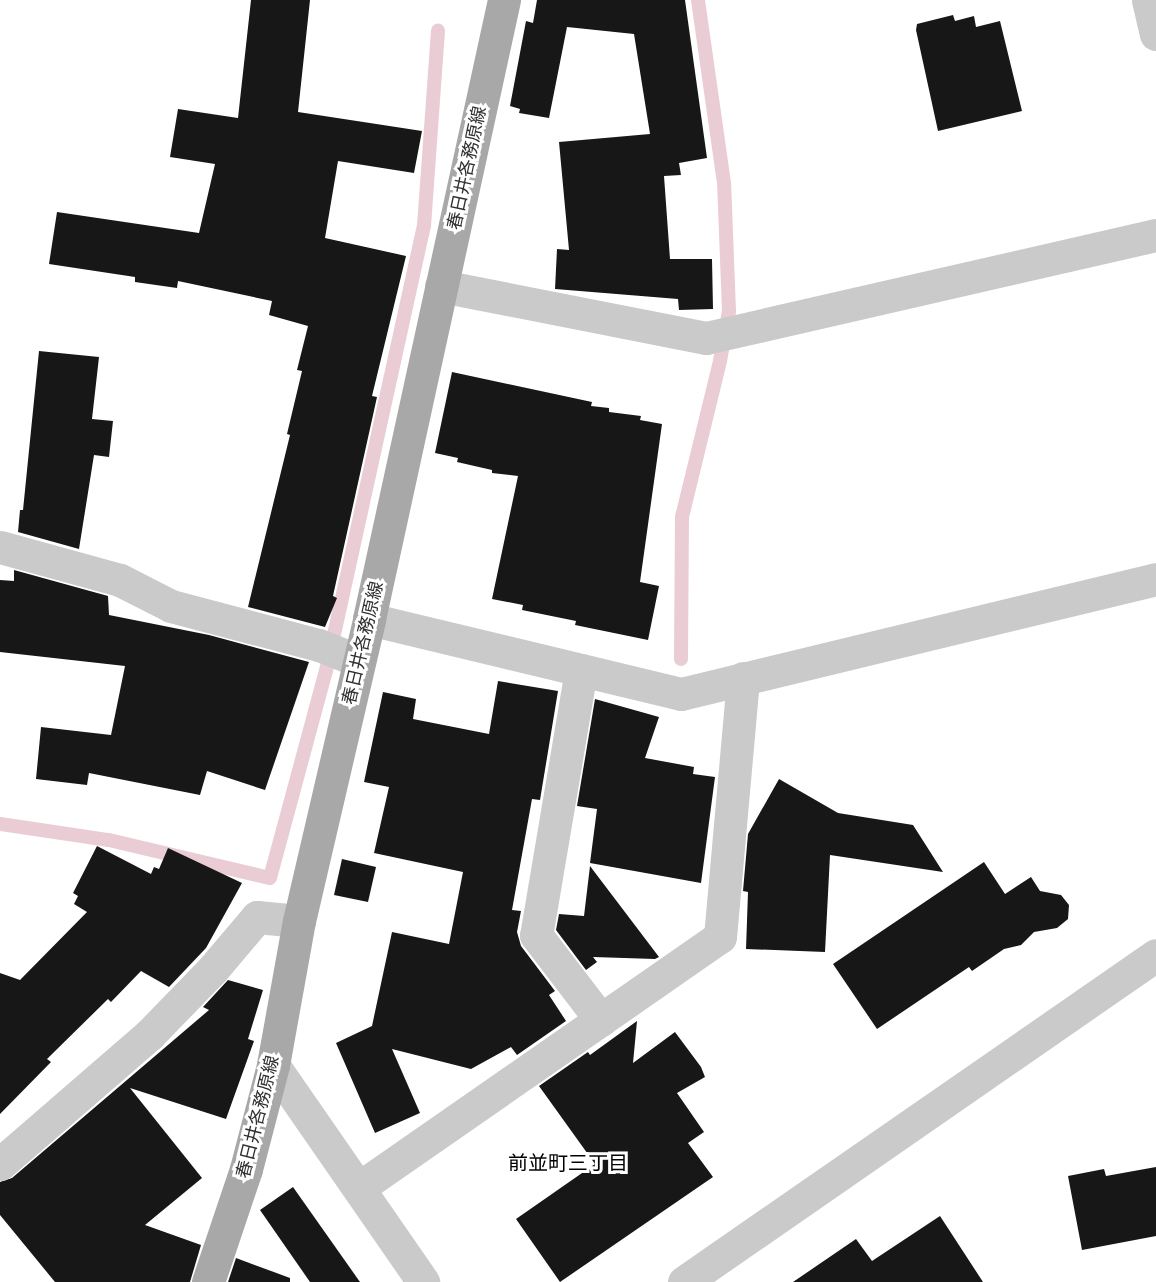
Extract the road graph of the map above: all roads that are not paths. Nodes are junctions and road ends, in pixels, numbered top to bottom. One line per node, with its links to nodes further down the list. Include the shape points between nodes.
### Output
1 (504, 0): 5 (main road, 春日井各務原線)
2 (1148, 0): 3 (street)
3 (1156, 34)
4 (1156, 235): 5 (street, via 706,338)
5 (441, 286): 8 (main road, 春日井各務原線)
6 (0, 548): 9 (street, via 120,580 171,606 319,645)
7 (1156, 579): 11 (street)
8 (369, 619): 9 (main road, 春日井各務原線); 10 (street)
9 (359, 662): 12 (main road, 春日井各務原線)
10 (581, 670): 11 (street, via 681,694); 14 (street, via 536,935)
11 (743, 678): 14 (street, via 720,937)
12 (299, 921): 15 (main road, 春日井各務原線); 16 (street, via 257,917 149,1035)
13 (1156, 955): 20 (street)
14 (601, 1020): 17 (street)
15 (273, 1065): 17 (street); 18 (main road, 春日井各務原線, via 246,1169)
16 (0, 1164)
17 (360, 1187): 19 (street)
18 (208, 1282)
19 (423, 1282)
20 (684, 1282)

